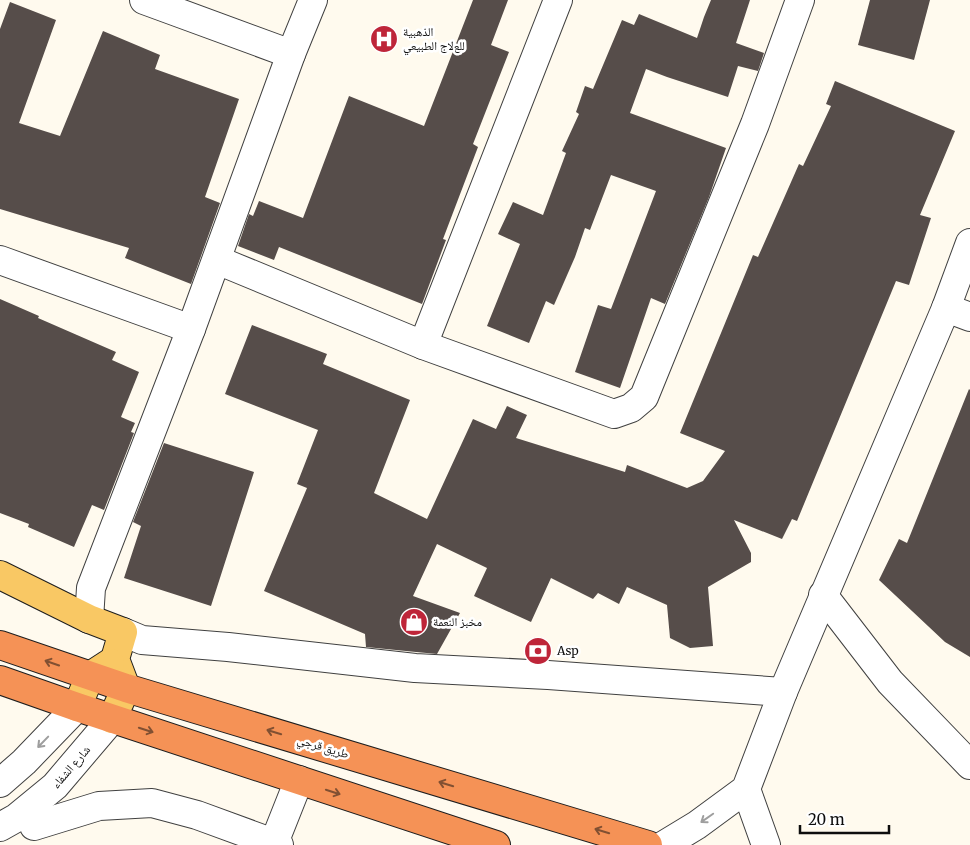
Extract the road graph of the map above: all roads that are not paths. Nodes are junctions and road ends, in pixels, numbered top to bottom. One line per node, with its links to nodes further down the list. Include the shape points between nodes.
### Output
1 (144, 0): 5 (street)
2 (313, 0): 5 (street)
3 (558, 0): 11 (street)
4 (800, 0): 11 (street, via 755,124 644,397 631,408 614,414)
5 (291, 54): 8 (street)
6 (970, 243): 9 (street)
7 (0, 260): 10 (street)
8 (217, 260): 10 (street); 11 (street)
9 (958, 313): 13 (street)
10 (191, 329): 14 (street, via 92,588)
11 (423, 346)
12 (0, 575): 14 (main road)
13 (823, 595): 21 (street); 24 (street, via 890,682)
14 (89, 619): 15 (main road)
15 (123, 632): 17 (main road); 21 (street, via 142,640 415,668)
16 (0, 645): 18 (highway, طريق قرجي, one-way to 16)
17 (115, 659): 18 (main road); 20 (main road)
18 (90, 676): 20 (highway, طريق قرجي); 22 (main road)
19 (0, 680): 22 (highway)
20 (126, 688): 23 (main road); 32 (highway, طريق قرجي, one-way to 20)
21 (783, 692): 27 (street)
22 (77, 707): 23 (highway); 26 (street, one-way to 26)
23 (112, 719): 25 (highway, one-way to 25); 28 (street, شارع الشفاء, via 56,786)
24 (970, 765)
25 (299, 780): 30 (street); 31 (highway, one-way to 31)
26 (0, 783)
27 (746, 790): 33 (street, one-way to 33); 34 (street)
28 (35, 827): 29 (street, شارع الشفاء, via 16,818); 30 (street, via 99,806 152,803 198,815)
29 (0, 828)
30 (277, 844)
31 (496, 845)
32 (648, 845)
33 (664, 845)
34 (766, 845)

